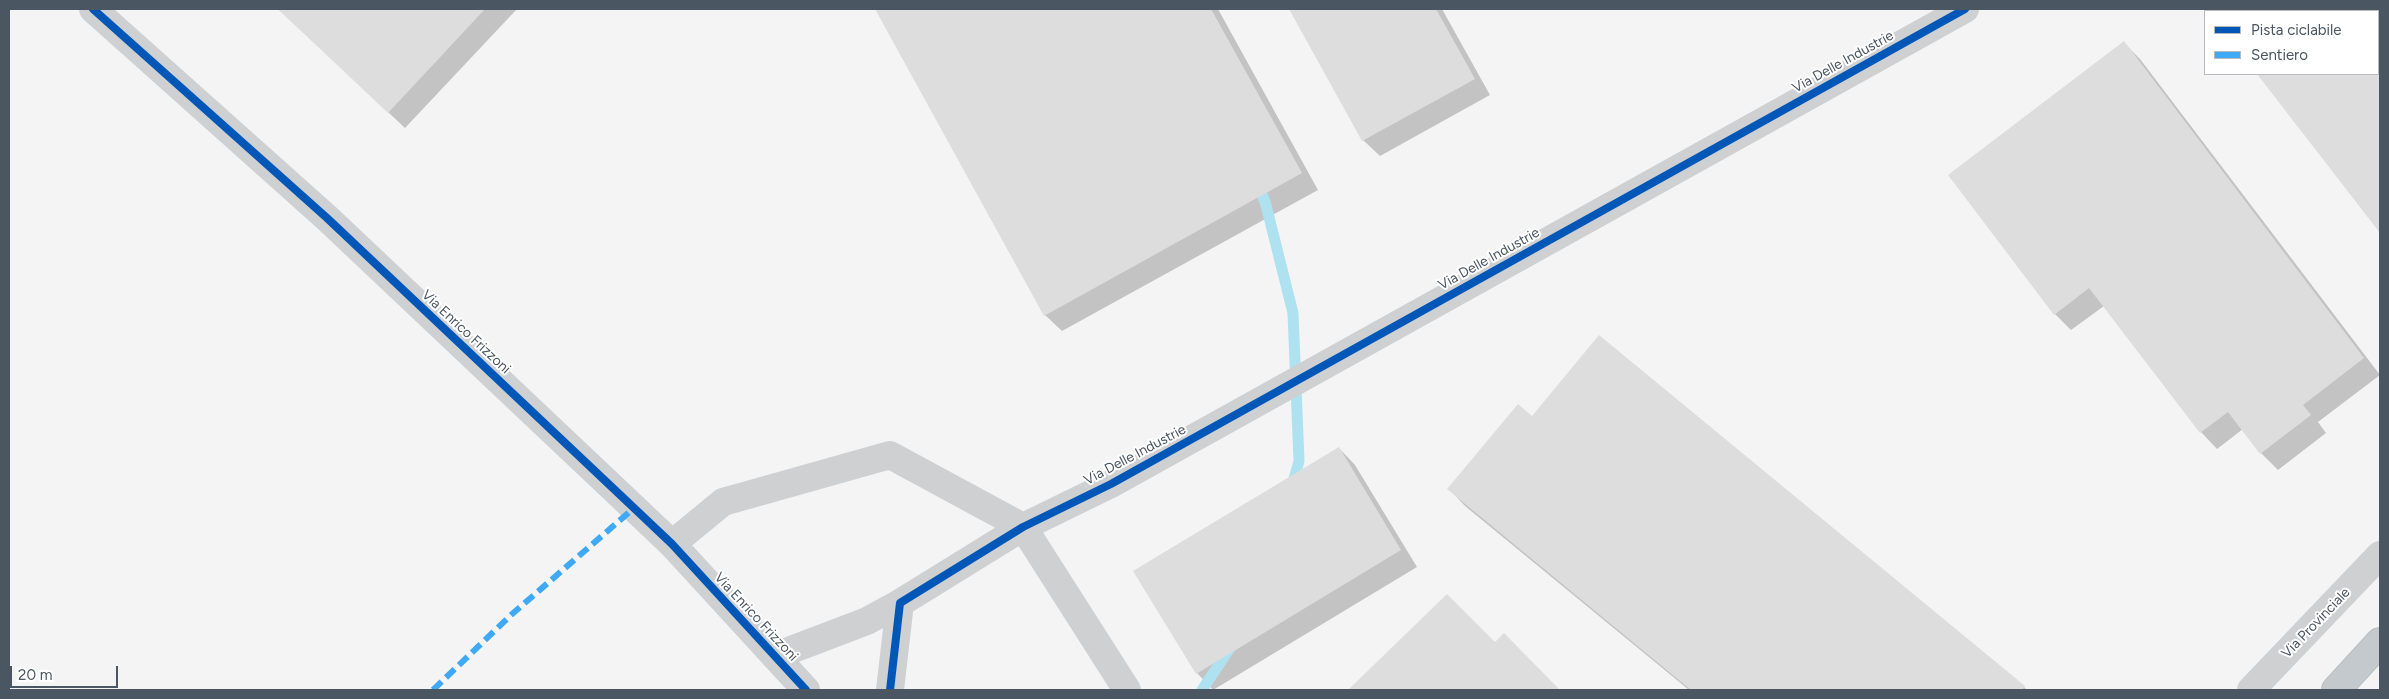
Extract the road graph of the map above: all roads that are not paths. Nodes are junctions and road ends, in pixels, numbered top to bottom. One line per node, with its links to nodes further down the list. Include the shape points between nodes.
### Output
1 (93, 9): 4 (street, Via Enrico Frizzoni, via 326,218)
2 (1965, 9): 3 (street, Via Delle Industrie, via 1111,484)
3 (1023, 527): 4 (street, via 890,455 723,502); 6 (street, Via Delle Industrie); 11 (street)
4 (672, 544): 8 (street, Via Enrico Frizzoni)
5 (2380, 555): 12 (street, Via Provinciale)
6 (900, 603): 8 (street, Via Delle Industrie, via 867,620); 10 (street)
7 (2380, 642): 13 (highway)
8 (775, 656): 9 (street, Via Enrico Frizzoni)
9 (806, 690)
10 (890, 690)
11 (1127, 690)
12 (2251, 690)
13 (2336, 690)

